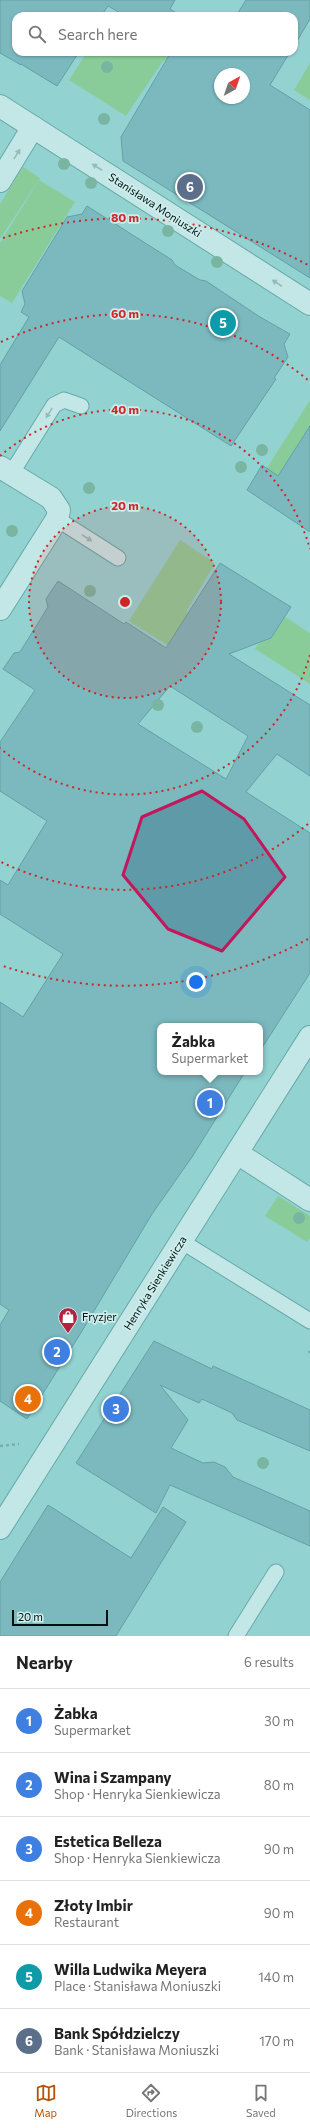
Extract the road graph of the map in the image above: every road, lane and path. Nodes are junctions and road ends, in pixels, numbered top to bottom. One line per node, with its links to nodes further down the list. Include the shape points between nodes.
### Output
1 (0, 106): 2 (street, Stanisława Moniuszki)
2 (33, 127): 3 (street, one-way to 2); 4 (street, Stanisława Moniuszki, one-way to 2)
3 (0, 181)
4 (310, 304)
5 (81, 406): 6 (lane, one-way to 6, via 64,400 54,405)
6 (6, 470): 7 (street, via 51,498 59,510)
7 (57, 520): 8 (lane, one-way to 8); 9 (street)
8 (118, 558)
9 (0, 609)
10 (310, 1037): 11 (street, Henryka Sienkiewicza)
11 (237, 1153): 12 (street); 13 (street, Henryka Sienkiewicza)
12 (310, 1200)
13 (181, 1241): 14 (lane); 17 (street, Henryka Sienkiewicza)
14 (310, 1321)
15 (20, 1444): 16 (path)
16 (0, 1446)
17 (0, 1528)
18 (276, 1572): 19 (lane)
19 (236, 1636)

